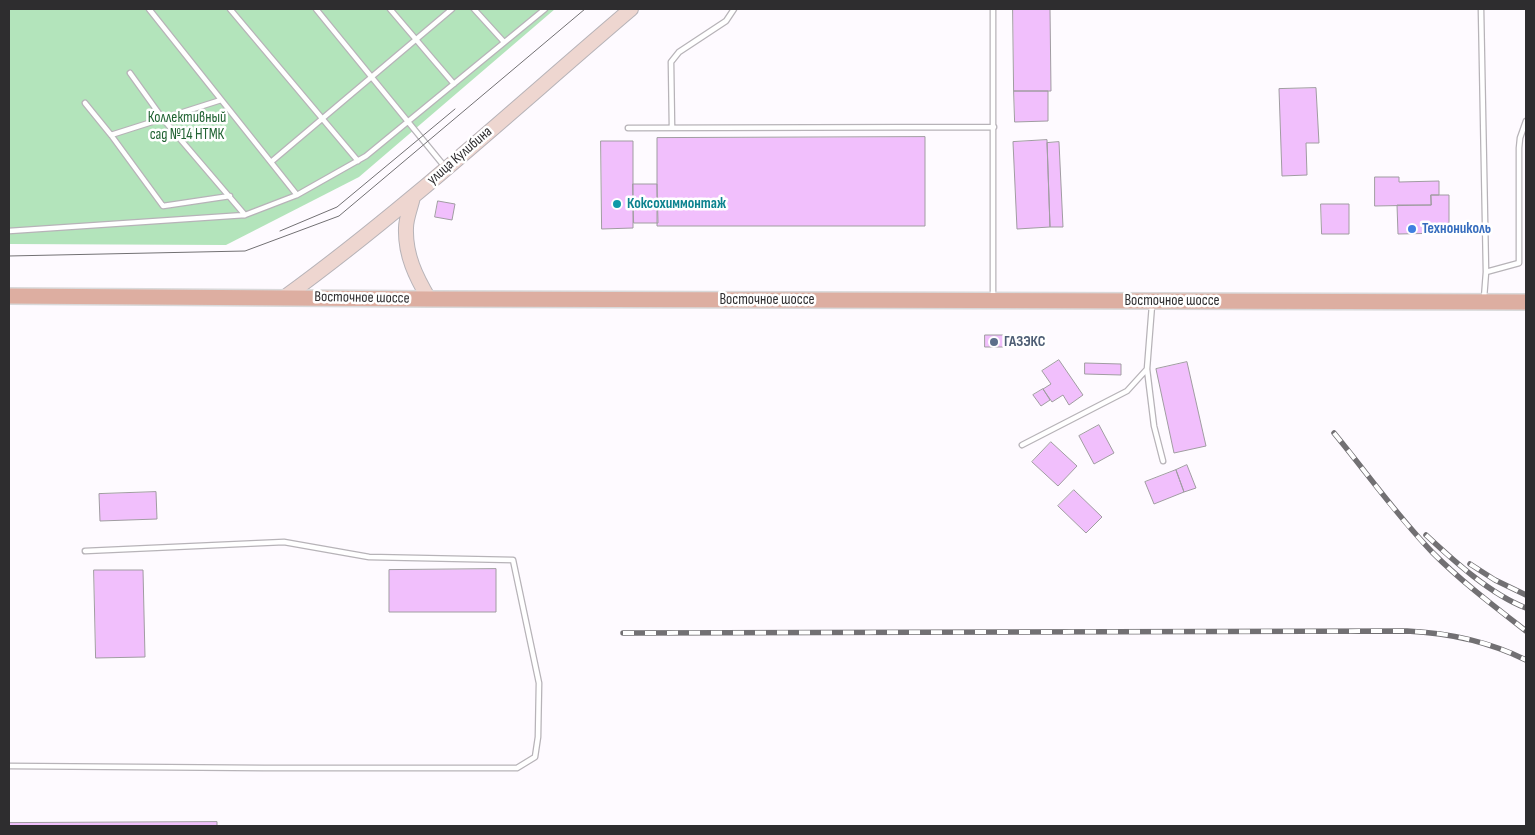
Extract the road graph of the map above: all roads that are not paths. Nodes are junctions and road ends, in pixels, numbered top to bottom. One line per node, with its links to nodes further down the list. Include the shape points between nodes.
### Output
1 (150, 9): 17 (lane)
2 (230, 9): 20 (lane)
3 (316, 9): 15 (lane)
4 (390, 9): 12 (lane)
5 (452, 9): 12 (lane)
6 (474, 9): 13 (lane)
7 (545, 9): 13 (lane)
8 (631, 9): 29 (street, улица Кулибина)
9 (734, 9): 25 (lane, via 726,21 679,52 671,62)
10 (994, 9): 23 (lane)
11 (1481, 9): 35 (lane)
12 (416, 39): 15 (lane); 16 (lane)
13 (504, 42): 16 (lane)
14 (130, 73): 19 (lane)
15 (372, 77): 20 (lane); 22 (lane)
16 (454, 84): 22 (lane)
17 (222, 100): 19 (lane); 28 (lane)
18 (85, 102): 26 (lane)
19 (163, 119): 26 (lane); 31 (lane)
20 (322, 119): 27 (lane); 28 (lane)
21 (1526, 121): 35 (lane, via 1519,148 1518,263)
22 (408, 122): 27 (lane); 29 (lane)
23 (994, 127): 25 (lane); 39 (lane)
24 (628, 128): 25 (lane)
25 (672, 128)
26 (111, 135): 31 (lane, via 163,206)
27 (358, 161): 30 (lane)
28 (271, 162): 30 (lane)
29 (446, 168): 32 (street, улица Кулибина)
30 (298, 195): 33 (lane)
31 (230, 196): 33 (lane)
32 (413, 197): 37 (street, улица Кулибина); 38 (street, via 406,226 407,252)
33 (244, 215): 34 (lane)
34 (9, 231)
35 (1486, 272): 41 (lane)
36 (9, 296): 37 (main road, Восточное шоссе)
37 (285, 297): 38 (main road, Восточное шоссе)
38 (429, 299): 39 (main road, Восточное шоссе)
39 (993, 300): 40 (main road, Восточное шоссе)
40 (1152, 301): 41 (main road, Восточное шоссе); 43 (lane)
41 (1484, 302): 42 (main road, Восточное шоссе)
42 (1526, 302)
43 (1147, 369): 44 (lane, via 1127,390); 45 (lane, via 1154,426)
44 (1022, 445)
45 (1164, 461)
46 (85, 551): 47 (lane, via 284,542 369,556 513,560 539,683 535,757 517,768)
47 (9, 766)

